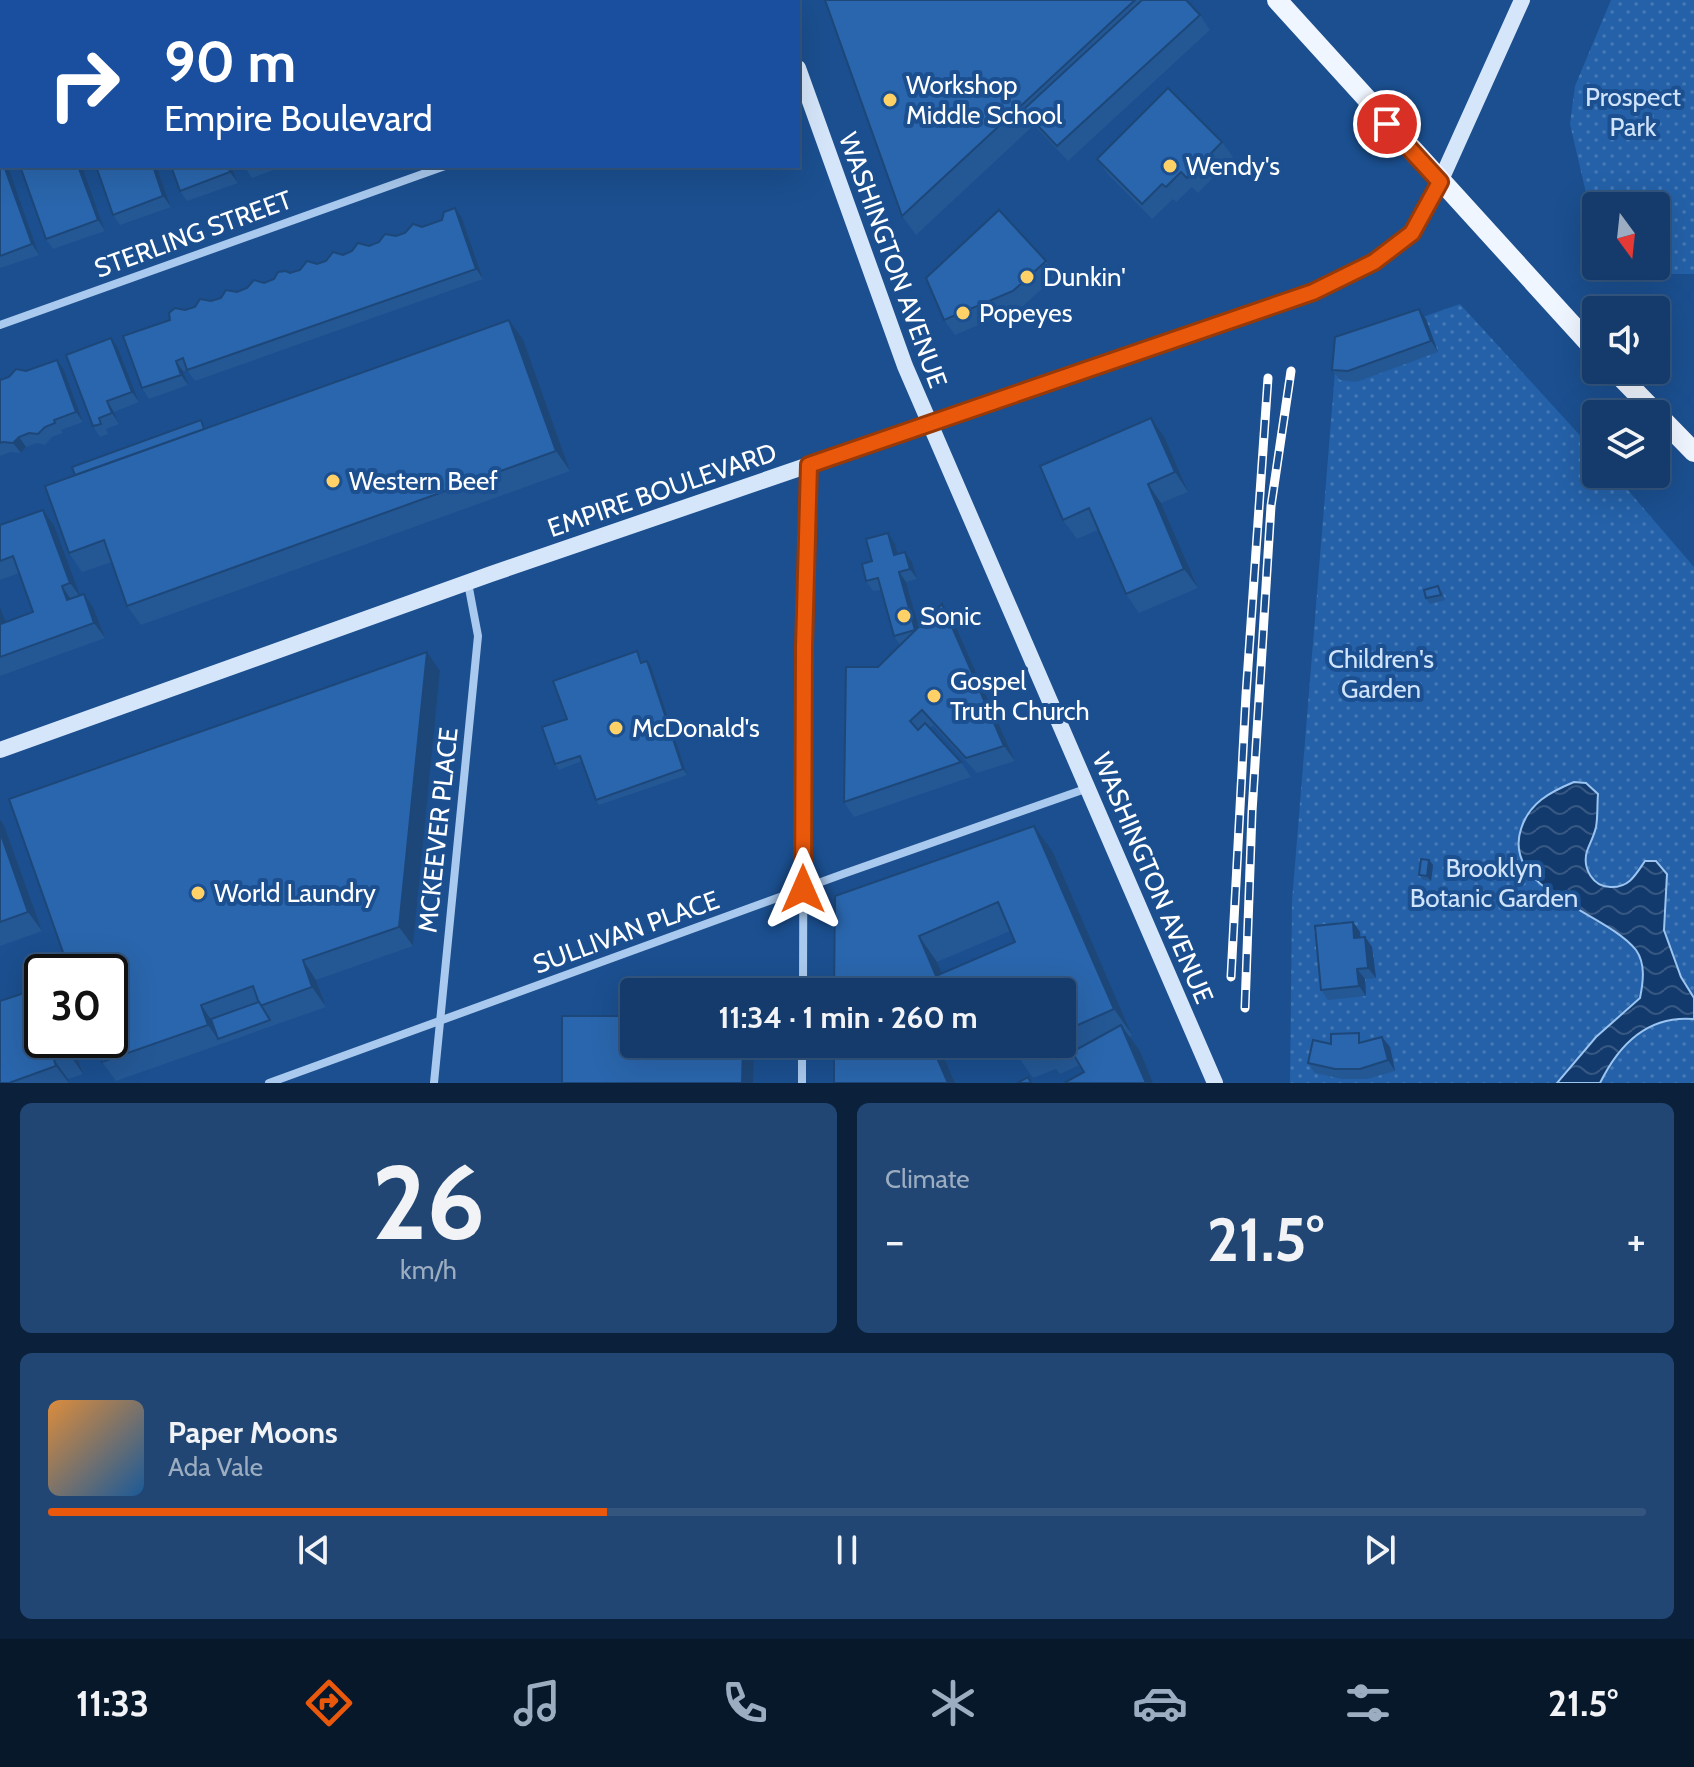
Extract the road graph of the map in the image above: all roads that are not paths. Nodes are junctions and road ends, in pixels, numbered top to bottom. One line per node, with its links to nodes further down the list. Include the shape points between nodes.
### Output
1 (1277, 0): 5 (main road)
2 (1522, 0): 5 (main road, EMPIRE BOULEVARD)
3 (800, 74): 9 (main road, WASHINGTON AVENUE)
4 (439, 168): 6 (street, STERLING STREET)
5 (1440, 182): 7 (main road); 9 (main road, EMPIRE BOULEVARD, via 1412,233 1374,262 1313,292)
6 (0, 325)
7 (1582, 336)
8 (1628, 384): 10 (main road)
9 (929, 424): 11 (main road, EMPIRE BOULEVARD); 14 (main road, WASHINGTON AVENUE)
10 (1694, 452)
11 (809, 465): 12 (main road, EMPIRE BOULEVARD); 15 (street)
12 (467, 583): 13 (main road, EMPIRE BOULEVARD); 17 (street, MCKEEVER PLACE, via 478,636)
13 (0, 750)
14 (1088, 788): 15 (street, SULLIVAN PLACE); 22 (main road, WASHINGTON AVENUE)
15 (803, 889): 16 (street); 17 (street, SULLIVAN PLACE)
16 (803, 978)
17 (439, 1021): 19 (street, SULLIVAN PLACE); 20 (street, MCKEEVER PLACE)
18 (802, 1058): 21 (street)
19 (269, 1083)
20 (434, 1083)
21 (802, 1083)
22 (1215, 1083)

